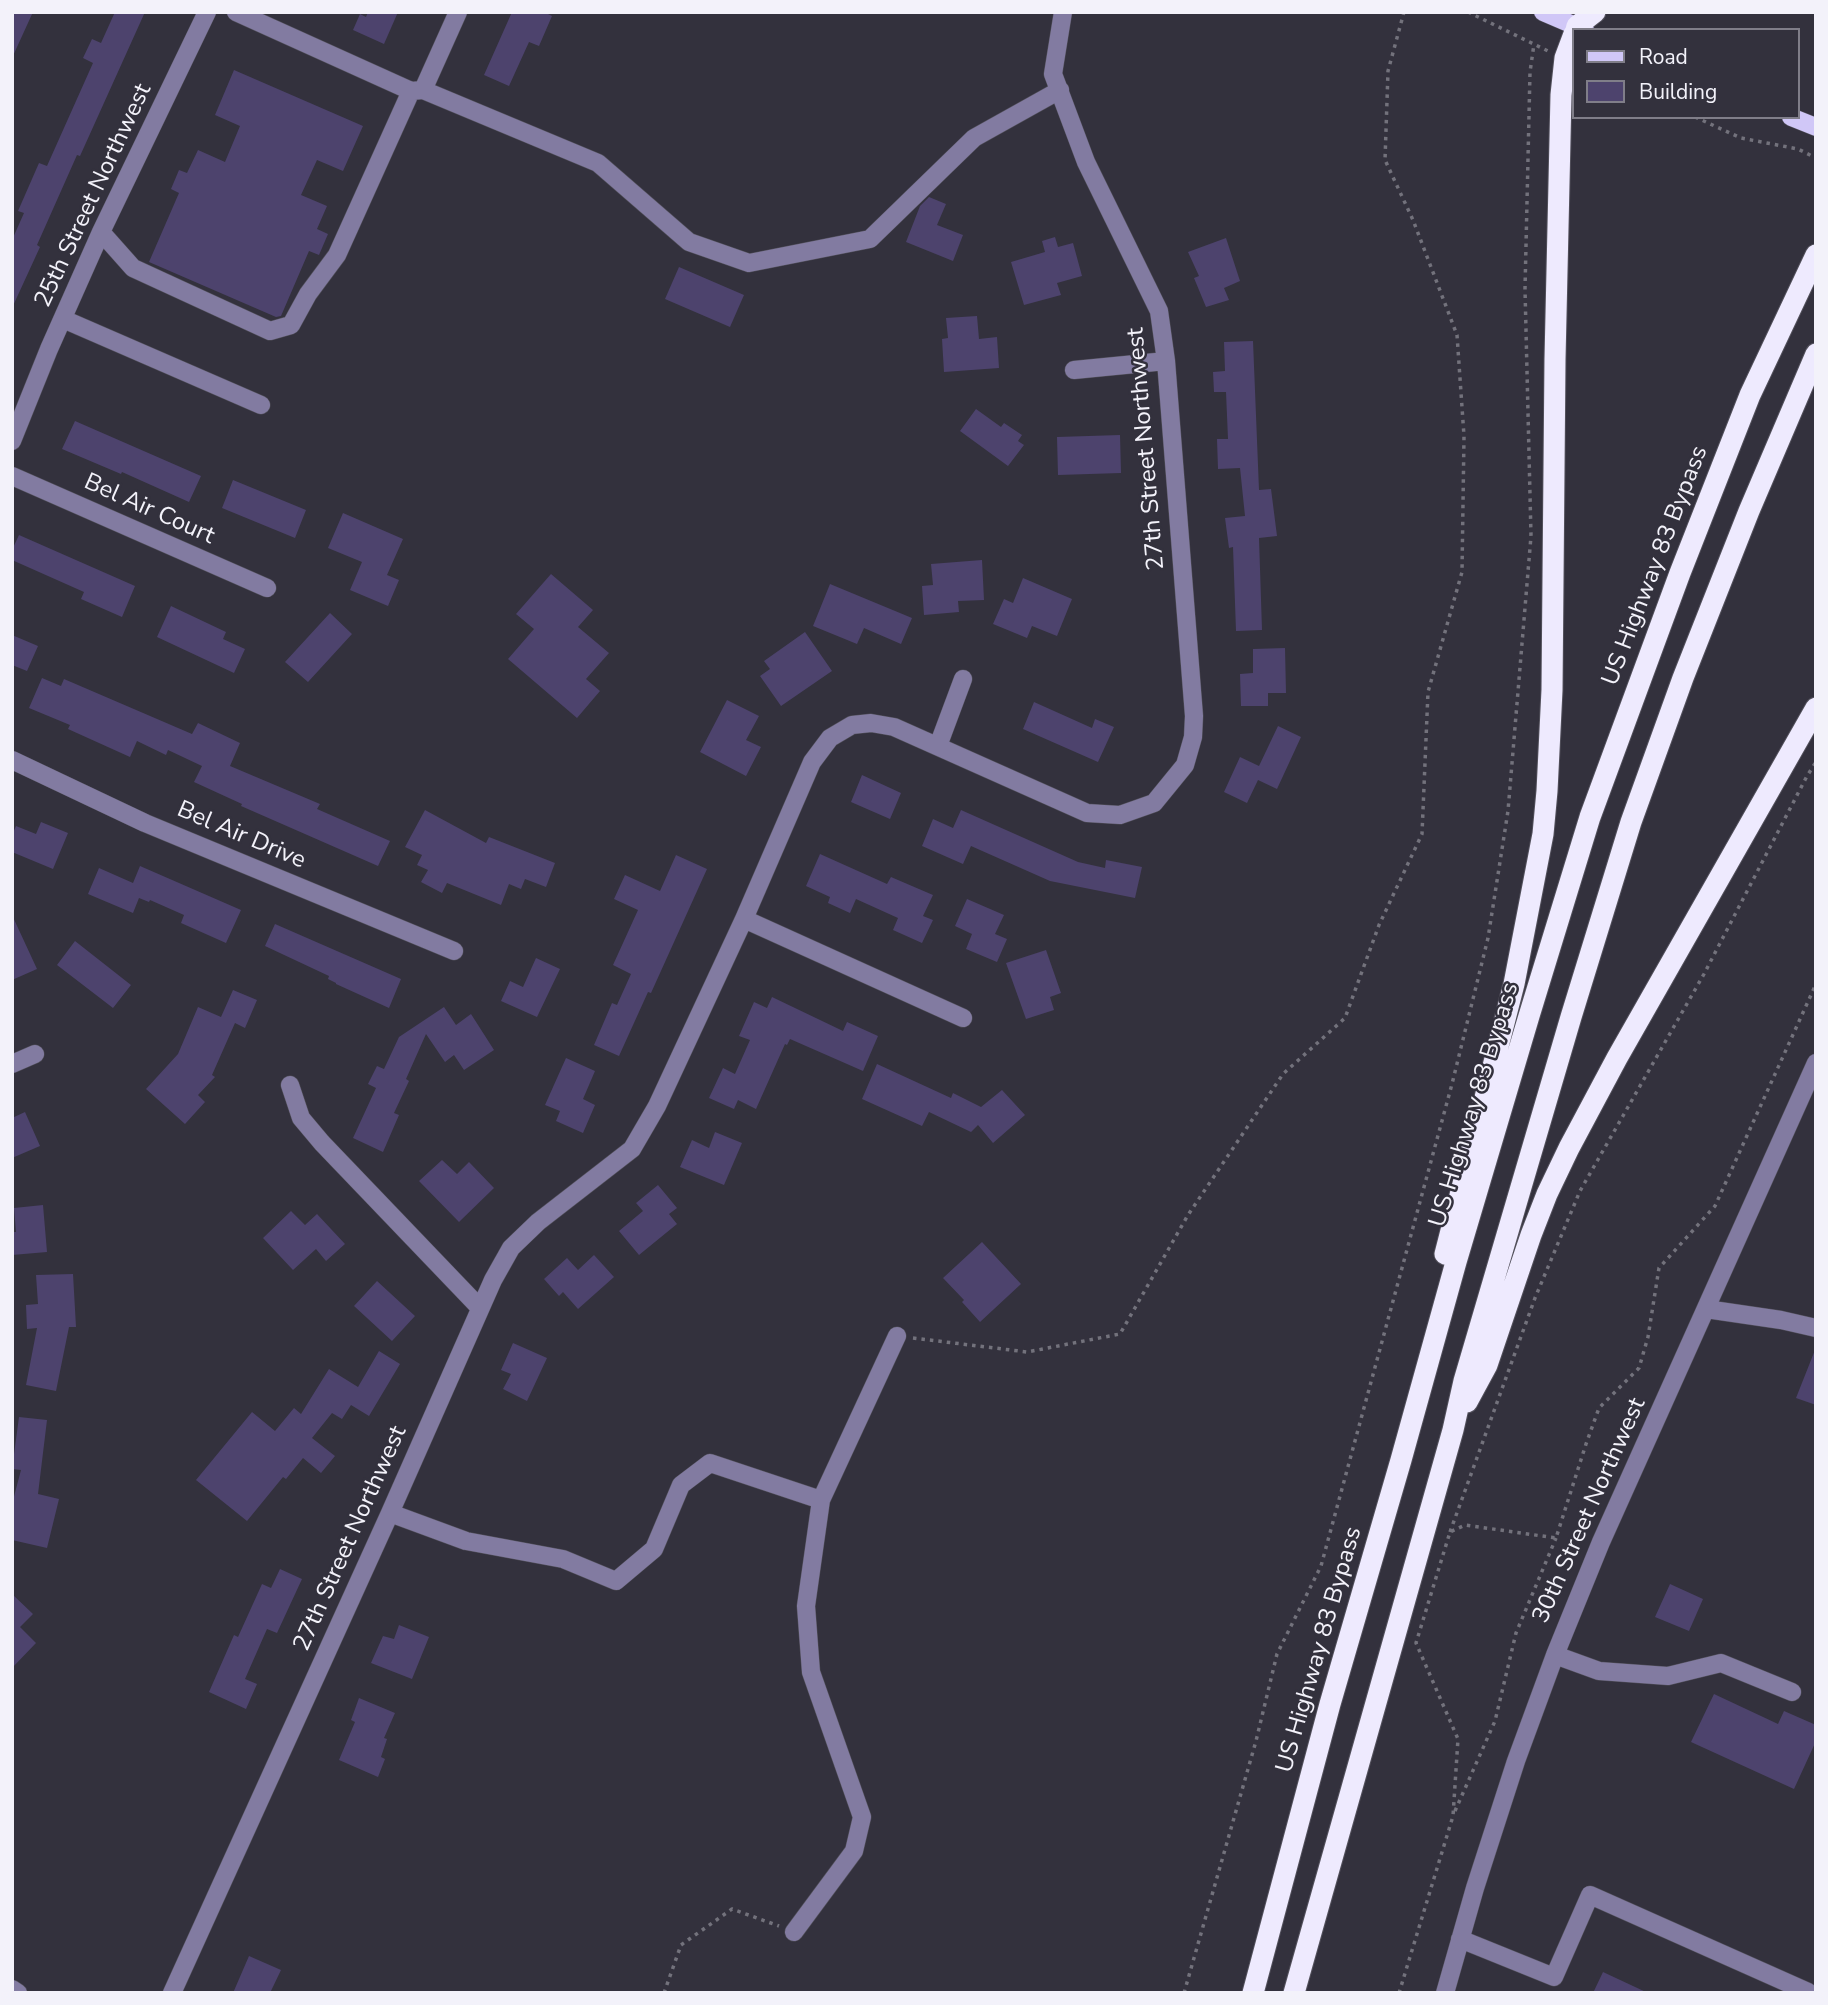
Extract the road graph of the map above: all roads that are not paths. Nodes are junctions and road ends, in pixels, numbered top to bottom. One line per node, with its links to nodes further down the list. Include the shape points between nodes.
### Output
1 (207, 12): 14 (street, 25th Street Northwest)
2 (236, 12): 10 (street)
3 (458, 12): 10 (street)
4 (1063, 12): 11 (street, 27th Street Northwest, via 1053,74)
5 (1543, 12): 7 (main road)
6 (1595, 12): 8 (highway)
7 (1574, 28)
8 (1580, 28)
9 (1573, 41): 39 (highway, via 1565,58 1560,95 1552,690 1543,834 1514,984 1440,1272)
10 (417, 90): 11 (street, via 598,163 689,242 749,263 870,239 974,138); 14 (street, via 337,255 291,325 270,331 133,268)
11 (1059, 90): 18 (street, 27th Street Northwest, via 1086,162 1159,311)
12 (1796, 119): 13 (main road)
13 (1816, 127)
14 (101, 232): 16 (street, 25th Street Northwest)
15 (1816, 255): 39 (highway, US Highway 83 Bypass, via 1745,408 1590,817)
16 (63, 319): 20 (street); 21 (street, 25th Street Northwest)
17 (1816, 354): 40 (highway, via 1683,678 1631,822)
18 (1166, 361): 19 (street); 26 (street, 27th Street Northwest, via 1194,716 1185,765 1154,803 1120,815 1087,813)
19 (1074, 370)
20 (261, 405)
21 (12, 441)
22 (12, 476): 23 (street, Bel Air Court)
23 (267, 588)
24 (963, 679): 26 (street)
25 (1816, 708): 40 (highway, via 1569,1148 1531,1235 1487,1365)
26 (939, 746): 28 (street, 27th Street Northwest, via 894,727 871,723 852,725 830,738 812,762)
27 (12, 760): 29 (street, Bel Air Drive, via 145,823)
28 (744, 919): 30 (street); 35 (street, 27th Street Northwest, via 657,1106 632,1149 511,1248)
29 (454, 951)
30 (963, 1018)
31 (34, 1054): 33 (street)
32 (1816, 1063): 36 (street, 30th Street Northwest)
33 (12, 1064)
34 (290, 1085): 35 (street, via 301,1118)
35 (480, 1308): 42 (street, 27th Street Northwest)
36 (1706, 1309): 37 (street); 43 (street, 30th Street Northwest)
37 (1816, 1328)
38 (897, 1336): 41 (street)
39 (1429, 1360): 51 (highway, US Highway 83 Bypass)
40 (1453, 1430): 52 (highway)
41 (821, 1500): 42 (street, via 710,1463 681,1485 654,1549 616,1581 562,1559 466,1541); 45 (street, via 806,1606 811,1672 862,1817 854,1851)
42 (390, 1513): 50 (street, 27th Street Northwest)
43 (1555, 1655): 44 (street, via 1600,1671 1668,1676 1721,1663); 46 (street, 30th Street Northwest, via 1516,1760)
44 (1793, 1692)
45 (794, 1932)
46 (1460, 1939): 48 (street, via 1554,1977 1590,1895); 53 (street, 30th Street Northwest)
47 (12, 1989): 49 (street)
48 (1808, 1992)
49 (18, 1993)
50 (172, 1993)
51 (1252, 1993)
52 (1294, 1993)
53 (1445, 1993)

